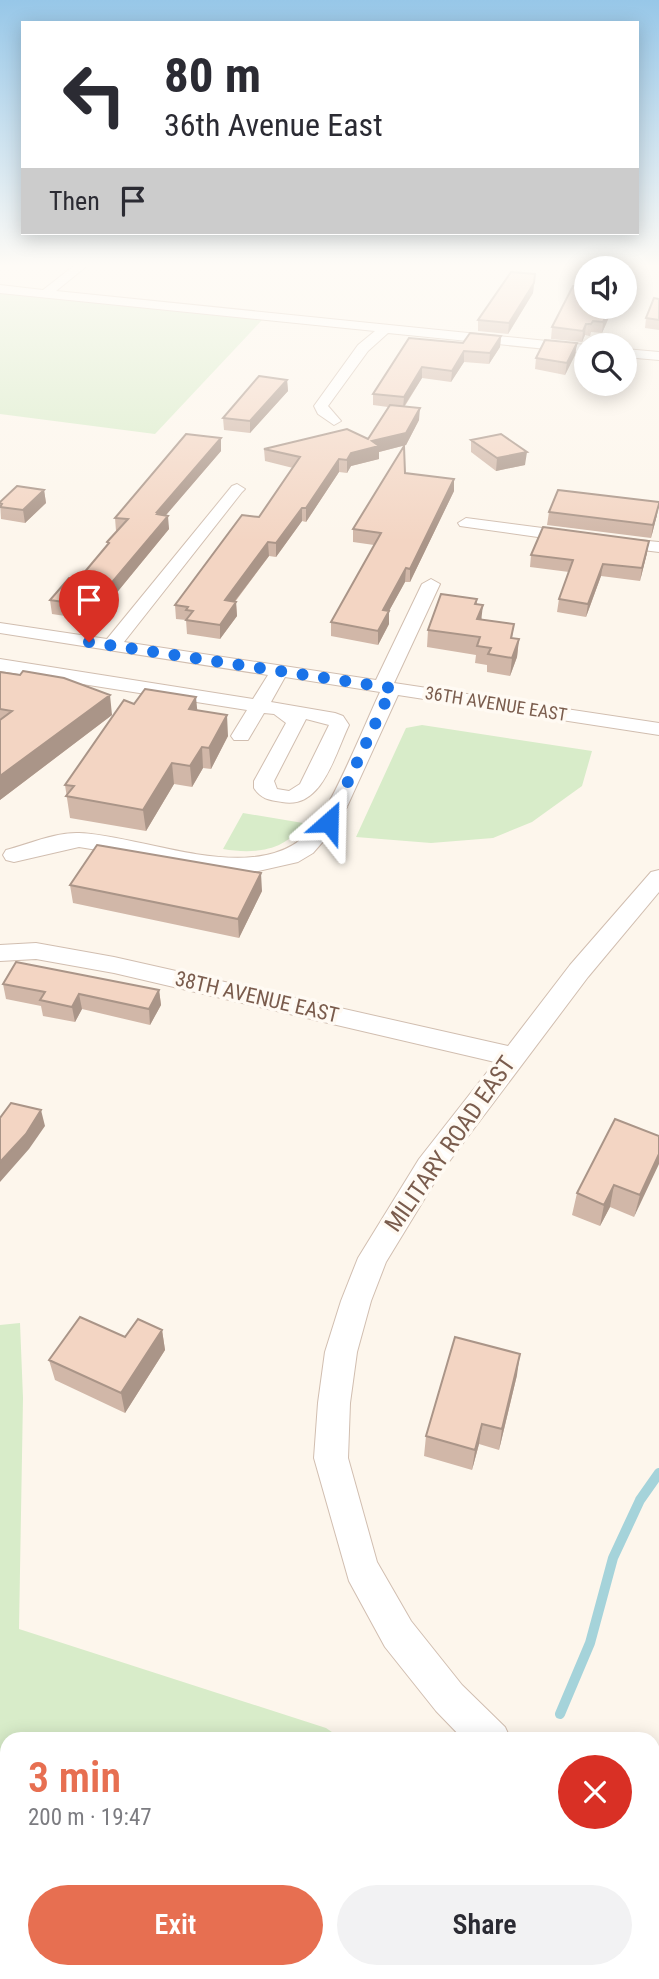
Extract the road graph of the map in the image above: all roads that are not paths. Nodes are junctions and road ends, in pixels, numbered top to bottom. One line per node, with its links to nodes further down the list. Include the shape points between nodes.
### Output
1 (356, 357): 2 (street, via 321,406)
2 (334, 421)
3 (237, 489): 8 (street)
4 (466, 523): 5 (street)
5 (659, 547)
6 (431, 584): 11 (street)
7 (0, 628): 8 (street, 36TH AVENUE EAST)
8 (112, 645): 10 (street, 36TH AVENUE EAST)
9 (0, 665): 12 (street)
10 (279, 671): 11 (street, 36TH AVENUE EAST); 12 (street)
11 (387, 688): 14 (street, 36TH AVENUE EAST); 16 (street, via 329,822 290,857 236,866 79,840)
12 (259, 706): 13 (street); 15 (street)
13 (279, 709): 13 (street, via 297,720 264,788 270,794 292,798 309,788 340,725 328,717)
14 (659, 730)
15 (241, 736)
16 (14, 855)
17 (659, 877): 19 (street, MILITARY ROAD EAST)
18 (0, 953): 19 (street, 38TH AVENUE EAST, via 36,951 114,965)
19 (512, 1056): 20 (street, MILITARY ROAD EAST, via 429,1167 373,1258 341,1352 331,1458 361,1569 398,1634 449,1698)
20 (484, 1732)

